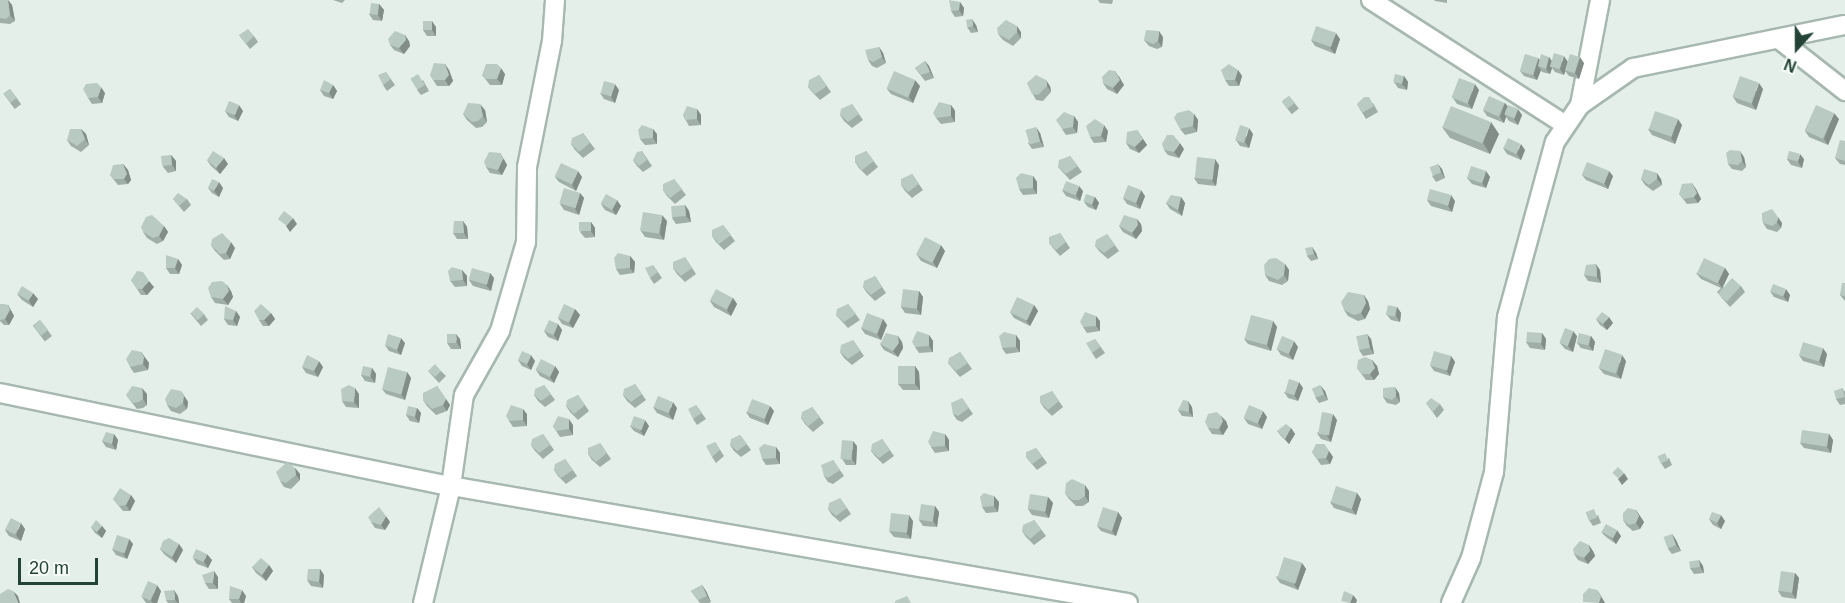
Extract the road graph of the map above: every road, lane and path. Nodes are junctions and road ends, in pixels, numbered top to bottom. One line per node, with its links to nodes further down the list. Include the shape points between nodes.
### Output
1 (555, 0): 10 (street, via 552,40 527,166 526,242 500,331 464,395)
2 (1371, 0): 8 (street)
3 (1600, 0): 7 (street)
4 (1845, 25): 5 (street)
5 (1780, 40): 6 (street); 7 (street, via 1633,68)
6 (1845, 91)
7 (1580, 105): 8 (street)
8 (1564, 124): 13 (street, via 1544,178 1507,317 1494,472 1471,558)
9 (0, 393): 10 (street)
10 (450, 486): 11 (street); 12 (street)
11 (423, 603)
12 (1128, 603)
13 (1451, 603)

